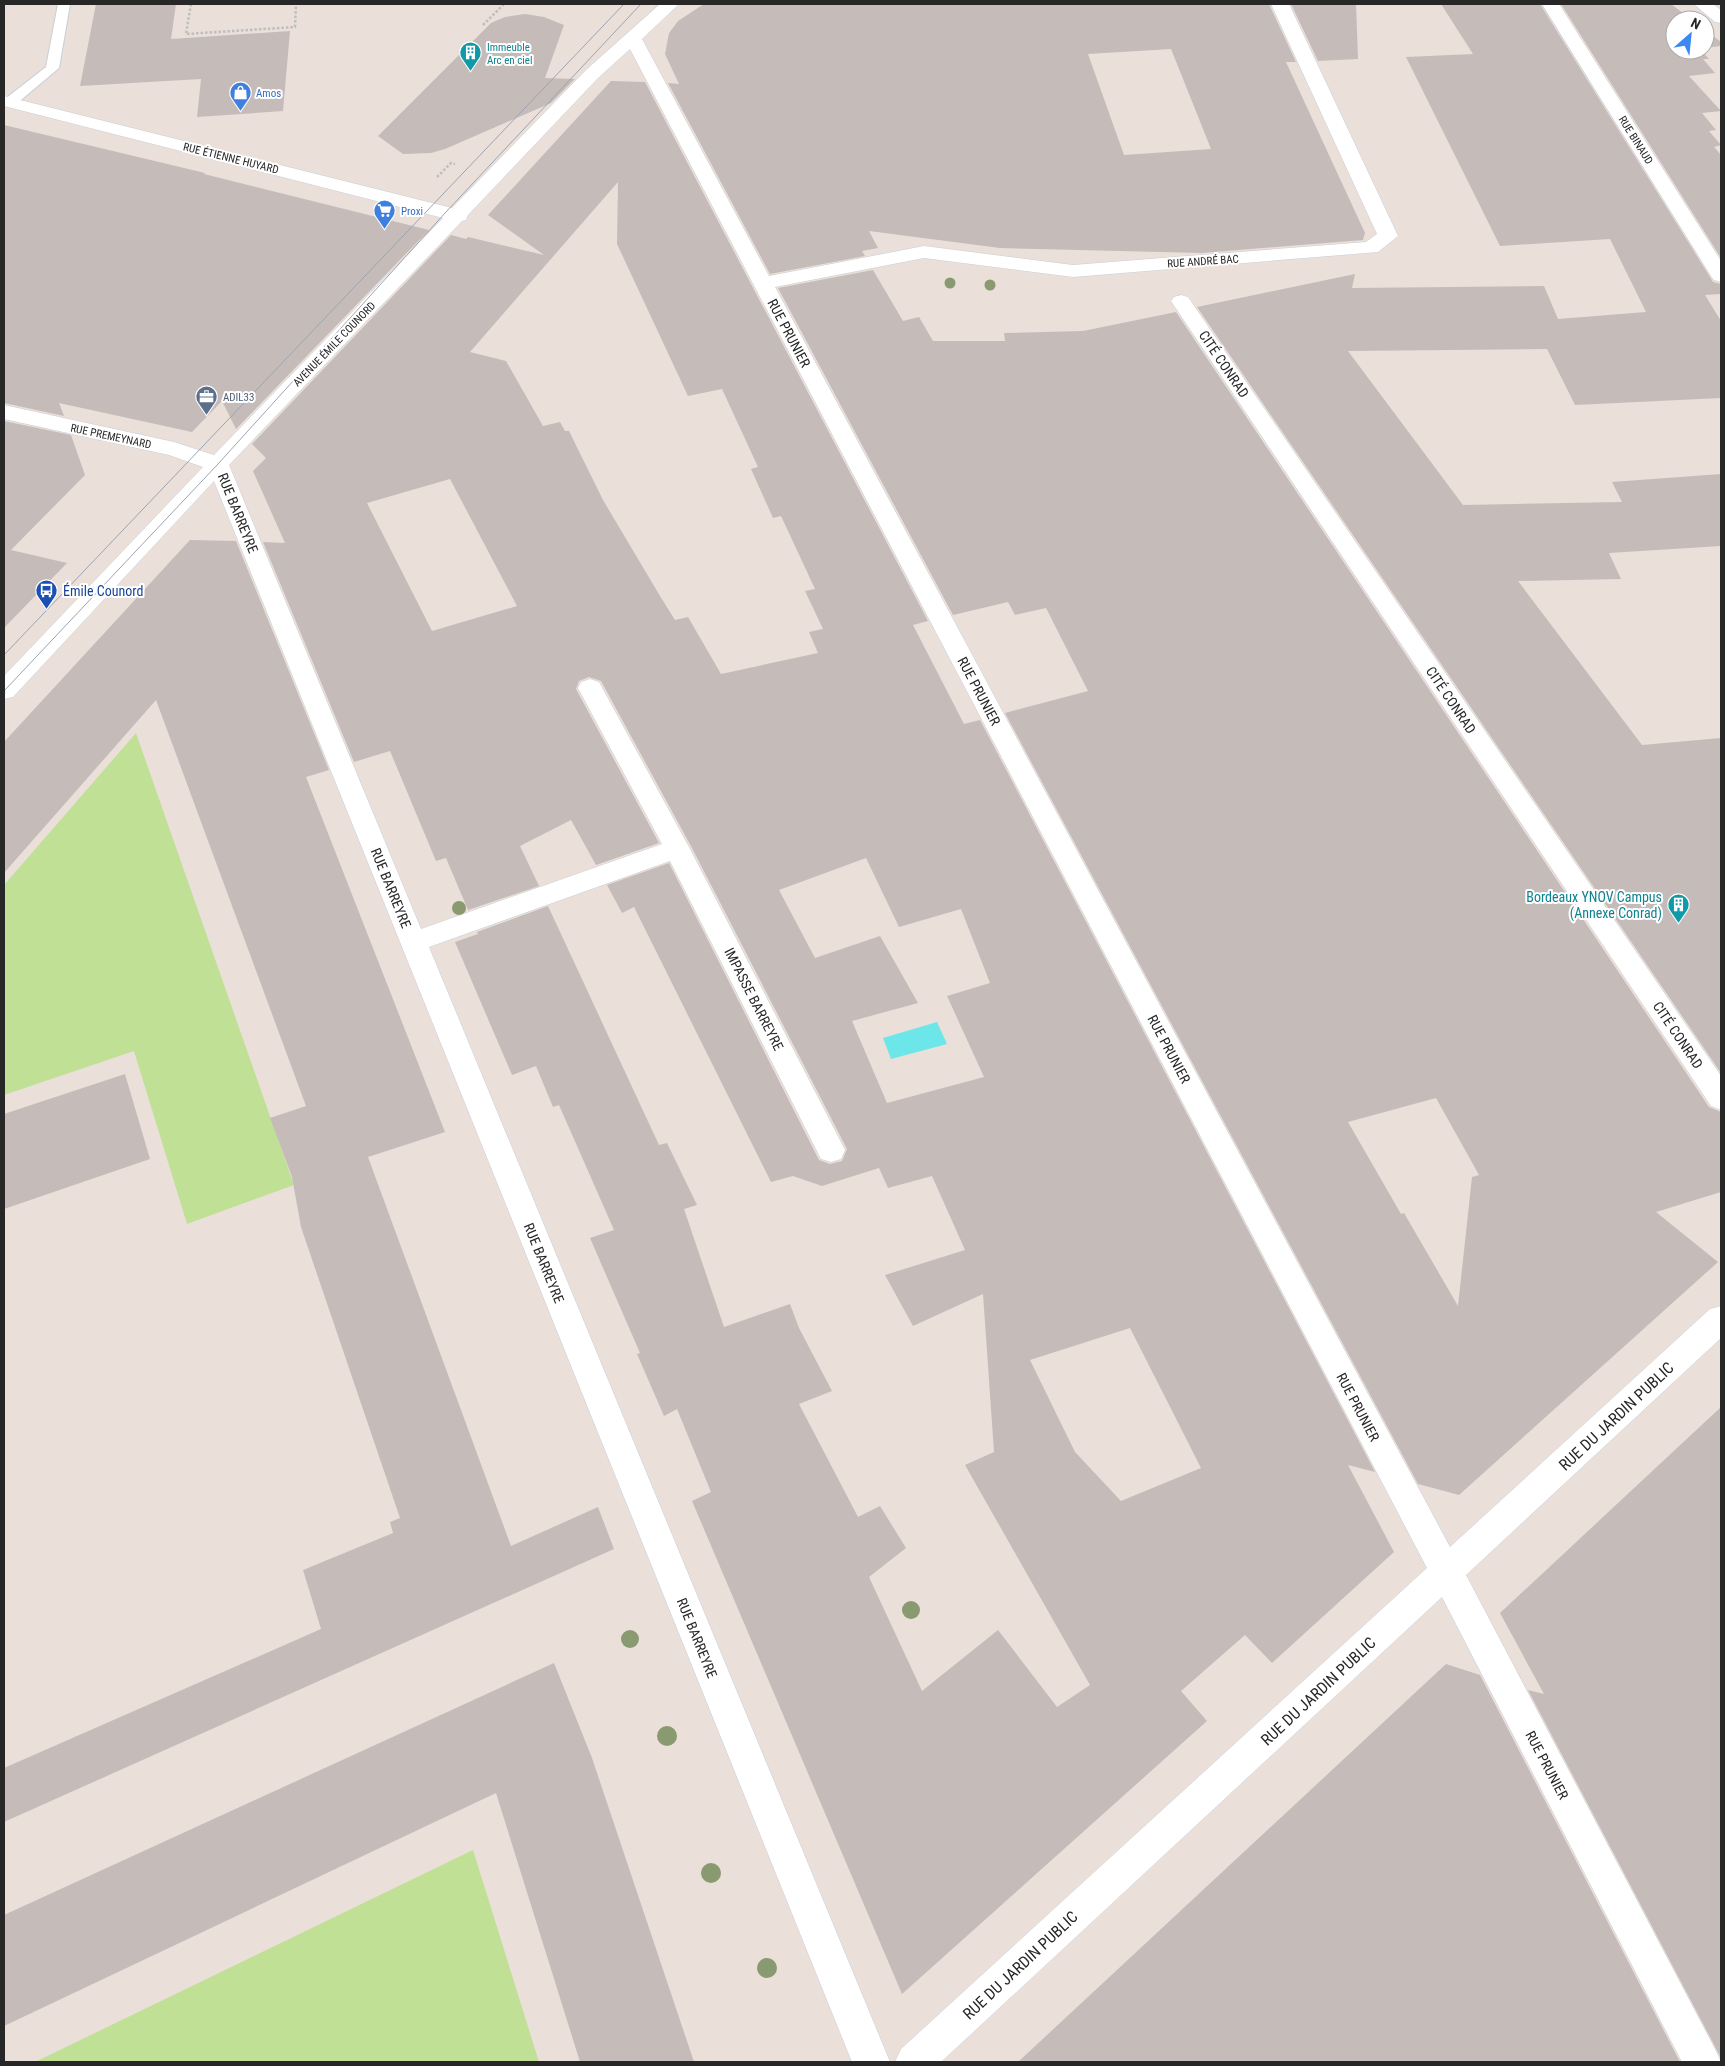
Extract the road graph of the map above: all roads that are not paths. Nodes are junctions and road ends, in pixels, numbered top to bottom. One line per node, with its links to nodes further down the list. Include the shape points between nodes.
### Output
1 (64, 4): 8 (lane, via 52,68)
2 (670, 4): 7 (street, AVENUE ÉMILE COUNORD)
3 (1280, 4): 11 (street, RUE ANDRÉ BAC, via 1388,236 1371,248 1074,271 924,252)
4 (1550, 4): 10 (street, RUE BINAUD)
5 (1702, 4): 6 (street)
6 (1721, 18)
7 (632, 37): 9 (street, AVENUE ÉMILE COUNORD, via 592,74); 11 (street, RUE PRUNIER)
8 (7, 101): 9 (street, RUE ÉTIENNE HUYARD)
9 (459, 216): 14 (street, AVENUE ÉMILE COUNORD)
10 (1721, 276)
11 (763, 283): 22 (street, RUE PRUNIER)
12 (1181, 301): 19 (street, CITÉ CONRAD)
13 (4, 412): 14 (street, RUE PREMEYNARD, via 174,450)
14 (218, 464): 16 (street, AVENUE ÉMILE COUNORD); 18 (street, RUE BARREYRE)
15 (590, 688): 17 (street, IMPASSE BARREYRE)
16 (4, 691)
17 (677, 849): 18 (street); 20 (street, IMPASSE BARREYRE)
18 (413, 942): 23 (street, RUE BARREYRE)
19 (1721, 1098)
20 (831, 1150)
21 (1721, 1319): 22 (street, RUE DU JARDIN PUBLIC)
22 (1447, 1573): 24 (street, RUE DU JARDIN PUBLIC); 25 (street, RUE PRUNIER)
23 (871, 2062)
24 (914, 2062)
25 (1702, 2062)

